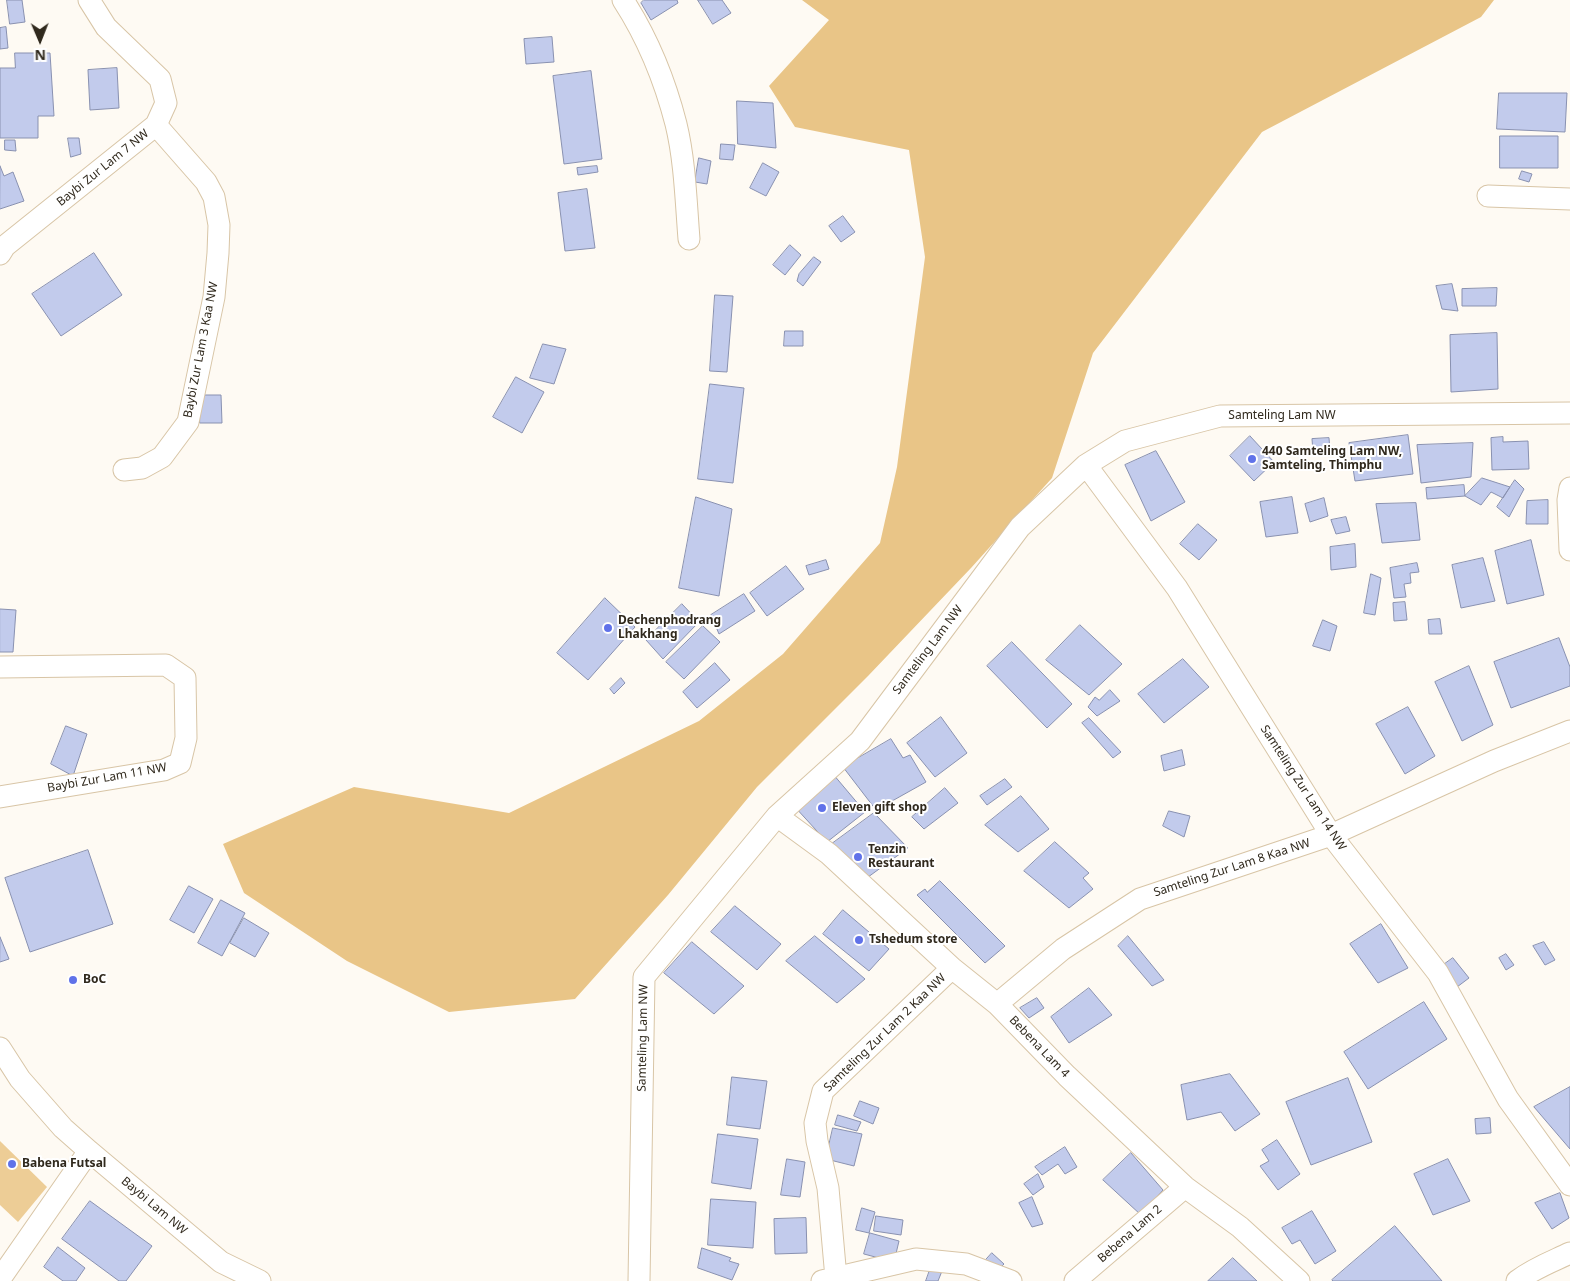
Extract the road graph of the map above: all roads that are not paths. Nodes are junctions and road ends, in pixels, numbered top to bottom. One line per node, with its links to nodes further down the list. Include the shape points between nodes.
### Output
1 (89, 0): 3 (street, Baybi Zur Lam 7 NW, via 106,27 160,79 166,102)
2 (623, 0): 6 (street, via 635,18 658,70 676,125)
3 (156, 125): 7 (street, Baybi Zur Lam 7 NW, via 5,246); 10 (street, Baybi Zur Lam 3 Kaa NW, via 206,182 214,196 219,225 214,297 188,422 162,457 142,468)
4 (1488, 196): 5 (street)
5 (1570, 199)
6 (689, 239)
7 (0, 254)
8 (1570, 414): 9 (street, Samteling Lam NW, via 1220,416 1124,441)
9 (1086, 465): 16 (street, Samteling Lam NW, via 1020,527 860,741); 17 (street, Samteling Zur Lam 14 NW, via 1177,588)
10 (124, 470)
11 (1570, 488): 12 (street)
12 (1570, 550)
13 (0, 667): 15 (street, Baybi Zur Lam 11 NW, via 166,665 185,678 186,738 180,763 164,770)
14 (1570, 731): 17 (street, Samteling Zur Lam 8 Kaa NW, via 1494,761)
15 (0, 797)
16 (777, 816): 18 (street, Bebena Lam 4, via 829,854); 28 (street, Samteling Lam NW, via 644,977)
17 (1330, 835): 19 (street, Samteling Zur Lam 8 Kaa NW, via 1140,899 1063,949); 22 (street, Samteling Zur Lam 14 NW, via 1438,974 1508,1099)
18 (952, 968): 19 (street, Bebena Lam 4); 26 (street, Samteling Zur Lam 2 Kaa NW, via 823,1091 816,1123 828,1188)
19 (997, 1004): 23 (street, Bebena Lam 4, via 1067,1076)
20 (0, 1048): 21 (street, Baybi Lam NW, via 38,1100)
21 (88, 1151): 25 (street); 27 (street, Baybi Lam NW, via 221,1262)
22 (1570, 1185)
23 (1185, 1187): 30 (street, Bebena Lam 2); 31 (street, Bebena Lam 4, via 1240,1226)
24 (1570, 1252): 32 (street, via 1535,1268)
25 (0, 1278)
26 (829, 1280): 29 (street, via 916,1259 966,1264)
27 (260, 1281)
28 (638, 1281)
29 (1011, 1281)
30 (1075, 1281)
31 (1299, 1281)
32 (1517, 1281)

